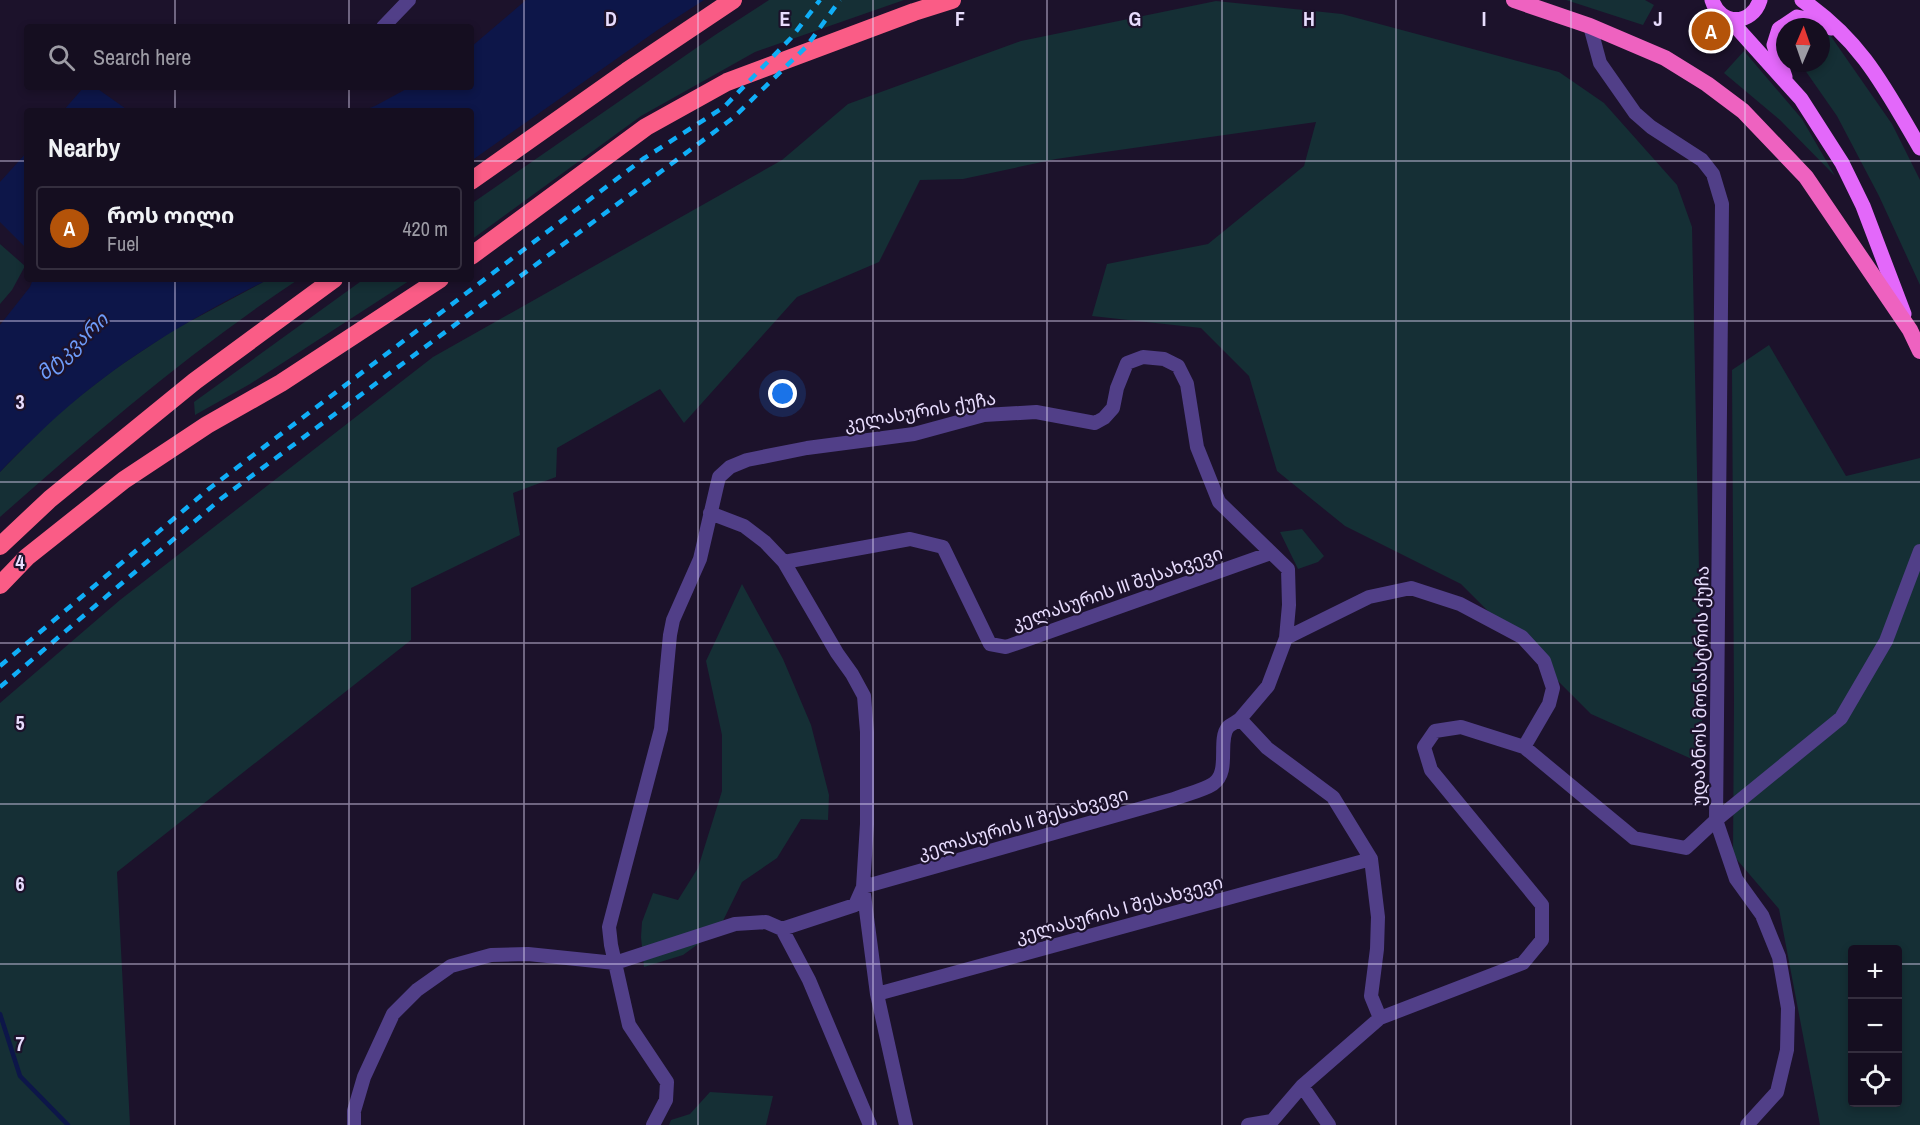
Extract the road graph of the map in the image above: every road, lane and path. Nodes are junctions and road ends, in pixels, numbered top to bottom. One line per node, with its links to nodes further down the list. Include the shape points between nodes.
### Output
1 (409, 0): 9 (street)
2 (733, 0): 14 (highway)
3 (952, 0): 15 (highway, via 727,82 646,127)
4 (1514, 0): 10 (highway)
5 (1760, 0): 8 (main road, via 1752,15)
6 (1802, 0): 11 (main road)
7 (1711, 1): 8 (main road)
8 (1729, 19): 12 (main road)
9 (386, 24)
10 (1590, 26): 18 (highway, via 1665,58 1743,111 1806,177); 29 (street, უდაბნოს მონასტრის ქუჩა, via 1600,63 1635,113 1702,160 1713,174 1722,204)
11 (1847, 36): 12 (main road, via 1820,22 1797,17 1779,29 1774,45); 13 (main road, via 1875,71)
12 (1787, 83): 18 (main road, via 1842,163 1863,206)
13 (1920, 148)
14 (474, 179)
15 (474, 254)
16 (330, 282): 21 (highway, via 195,381 50,499)
17 (435, 282): 25 (highway, via 124,480 27,556)
18 (1910, 330): 19 (highway)
19 (1920, 351)
20 (710, 513): 23 (street, კელასურის ქუჩა, via 719,477 747,460 914,434 984,415 1036,412 1095,423 1113,408 1116,388 1127,363 1143,357 1164,359 1178,366 1187,384 1197,447 1219,502); 24 (street, via 744,526); 33 (street, via 700,559 670,635 661,729 609,927)
21 (0, 546)
22 (1920, 551): 29 (street, via 1886,641 1842,718)
23 (1271, 553): 24 (street, კელასურის III შესახვევი, via 1006,646 990,644 943,547 910,539); 26 (street, კელასურის ქუჩა, via 1288,569)
24 (784, 562): 31 (street, via 864,696 867,824)
25 (0, 585)
26 (1286, 638): 27 (street, კელასურის ქუჩა, via 1268,686); 28 (street, via 1369,597 1411,588 1460,604 1522,637 1544,661 1553,688 1549,704)
27 (1240, 719): 30 (street, via 1267,748 1333,797); 31 (street, კელასურის II შესახვევი, via 1224,735 1224,756 1214,783 1174,799)
28 (1524, 747): 29 (street, უდაბნოს მონასტრის ქუჩა, via 1634,838 1686,848); 35 (street, უდაბნოს მონასტრის ქუჩა, via 1461,727 1435,731 1424,747 1431,770 1542,905 1542,940 1523,963)
29 (1716, 820): 43 (street, via 1736,879 1762,915 1779,957 1788,1008 1786,1050 1777,1092)
30 (1371, 859): 34 (street, კელასურის I შესახვევი); 35 (street, via 1378,917 1371,996)
31 (863, 887): 32 (street, via 855,905); 34 (street)
32 (782, 929): 33 (street, via 766,922 735,924); 39 (street, via 809,980)
33 (615, 963): 37 (street, via 509,954 451,966 417,990 393,1014 364,1077); 38 (street, via 629,1025 667,1082 666,1100)
34 (878, 994): 40 (street)
35 (1380, 1018): 36 (street, უდაბნოს მონასტრის ქუჩა)
36 (1302, 1086): 41 (street, უდაბნოს მონასტრის ქუჩა, via 1272,1120); 42 (street)
37 (354, 1125)
38 (653, 1125)
39 (870, 1125)
40 (906, 1125)
41 (1248, 1125)
42 (1329, 1125)
43 (1747, 1125)

